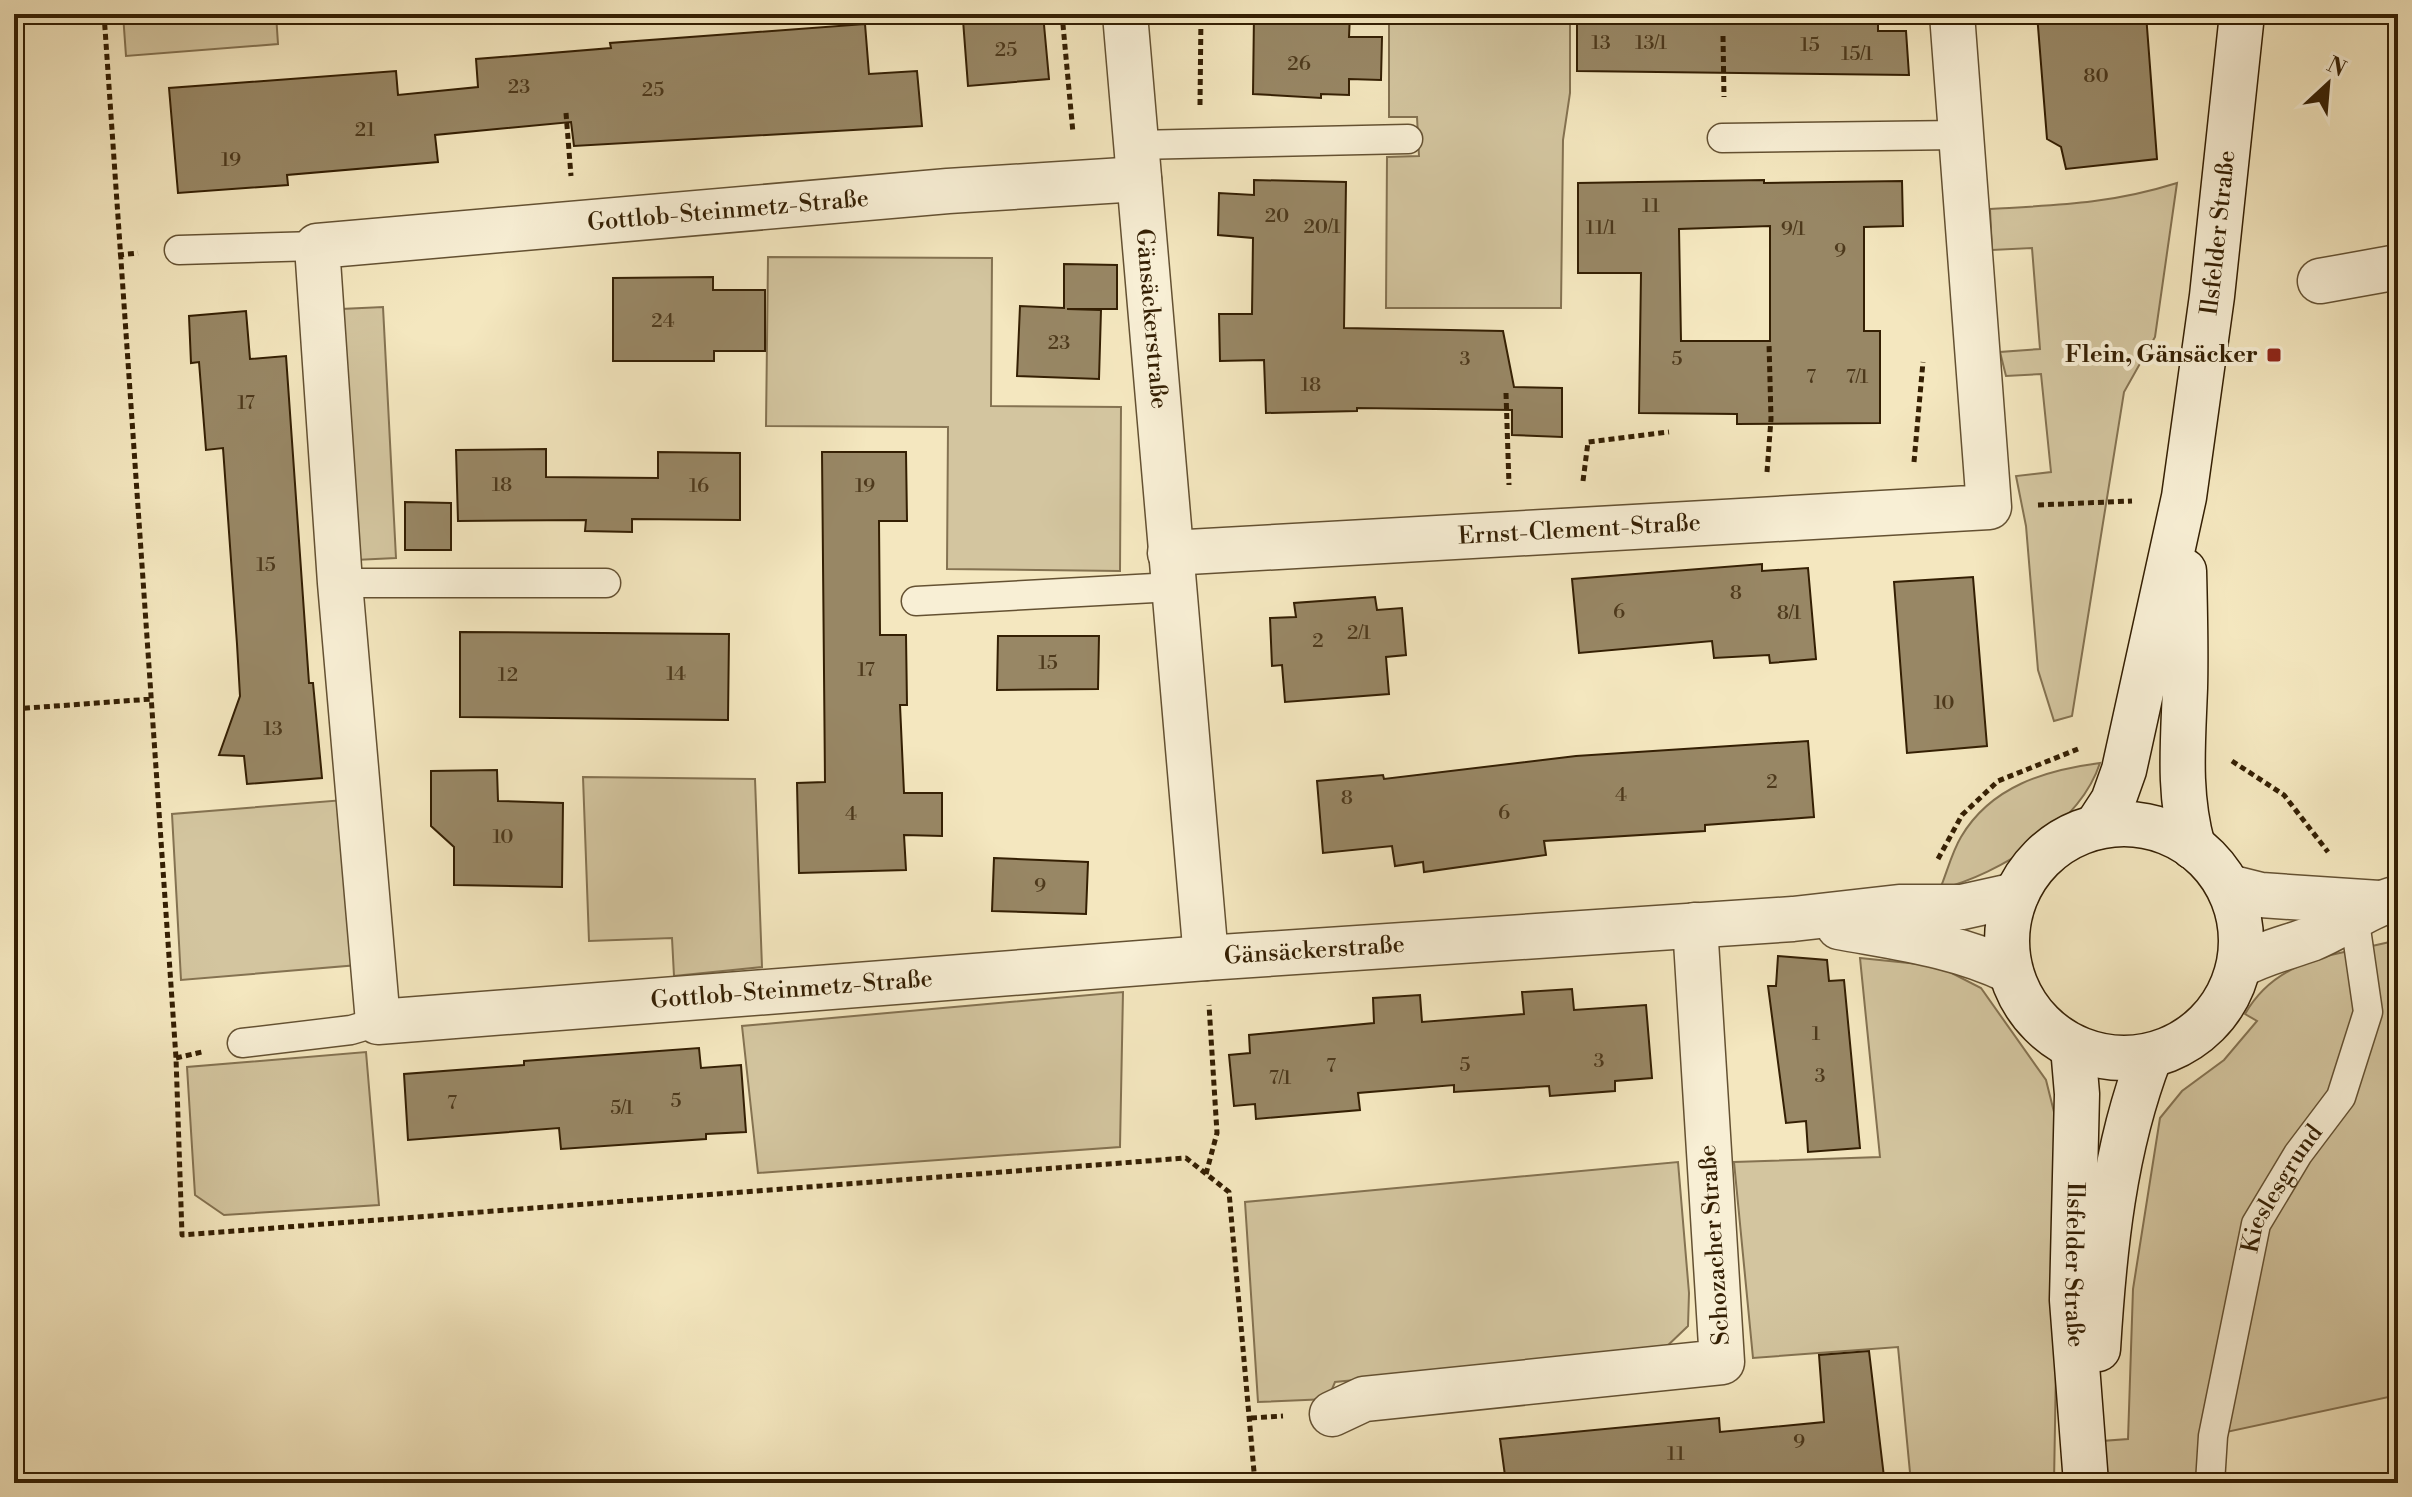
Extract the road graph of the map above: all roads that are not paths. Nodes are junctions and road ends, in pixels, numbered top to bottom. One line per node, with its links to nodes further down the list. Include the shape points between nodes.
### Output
1 (1125, 14): 7 (street, Gänsäckerstraße)
2 (1952, 14): 4 (street)
3 (2242, 14): 12 (street, Ilsfelder Straße)
4 (1959, 135): 5 (lane); 13 (street, Ernst-Clement-Straße, via 1989,507 1516,534)
5 (1722, 138)
6 (1408, 139): 7 (lane, via 1200,141)
7 (1137, 162): 8 (street, Gottlob-Steinmetz-Straße, via 1078,182); 13 (street, Gänsäckerstraße)
8 (317, 246): 9 (lane, Gottlob-Steinmetz-Straße); 14 (street)
9 (179, 250)
10 (2398, 267): 11 (street)
11 (2320, 281)
12 (2184, 495): 17 (street, Ilsfelder Straße, via 2124,770); 18 (street, Ilsfelder Straße, via 2181,779)
13 (1172, 570): 16 (lane); 24 (street, Gänsäckerstraße)
14 (340, 583): 15 (lane); 27 (street)
15 (606, 583)
16 (916, 601)
17 (2096, 827): 18 (street, Ilsfelder Straße, via 2145,826); 20 (street, Ilsfelder Straße, via 2063,840)
18 (2193, 847): 19 (street, Ilsfelder Straße)
19 (2229, 887): 21 (street); 25 (street, Ilsfelder Straße, via 2241,927)
20 (2016, 895): 22 (street, Gänsäckerstraße, via 1962,907); 26 (street, Ilsfelder Straße, via 2007,931)
21 (2367, 905): 25 (street, via 2312,938 2272,949); 33 (lane, Kieslesgrund, via 2368,1012 2341,1097 2298,1154 2256,1224 2213,1436)
22 (1793, 919): 23 (street, Gänsäckerstraße); 26 (street, Gänsäckerstraße, via 1940,945)
23 (1695, 925): 24 (street, Gänsäckerstraße); 31 (street, Schozacher Straße, via 1722,1362 1364,1399)
24 (1206, 958): 27 (street, Gottlob-Steinmetz-Straße)
25 (2239, 966): 30 (street, Ilsfelder Straße, via 2212,1021 2185,1042)
26 (2010, 971): 29 (street, Ilsfelder Straße, via 2033,1016)
27 (378, 1022): 28 (lane, Gottlob-Steinmetz-Straße)
28 (242, 1043)
29 (2073, 1047): 30 (street, Ilsfelder Straße, via 2113,1058); 32 (street, Ilsfelder Straße, via 2077,1094 2072,1300)
30 (2150, 1056): 32 (street, Ilsfelder Straße, via 2125,1135 2108,1239)
31 (1332, 1414)
32 (2089, 1483)
33 (2210, 1483)

